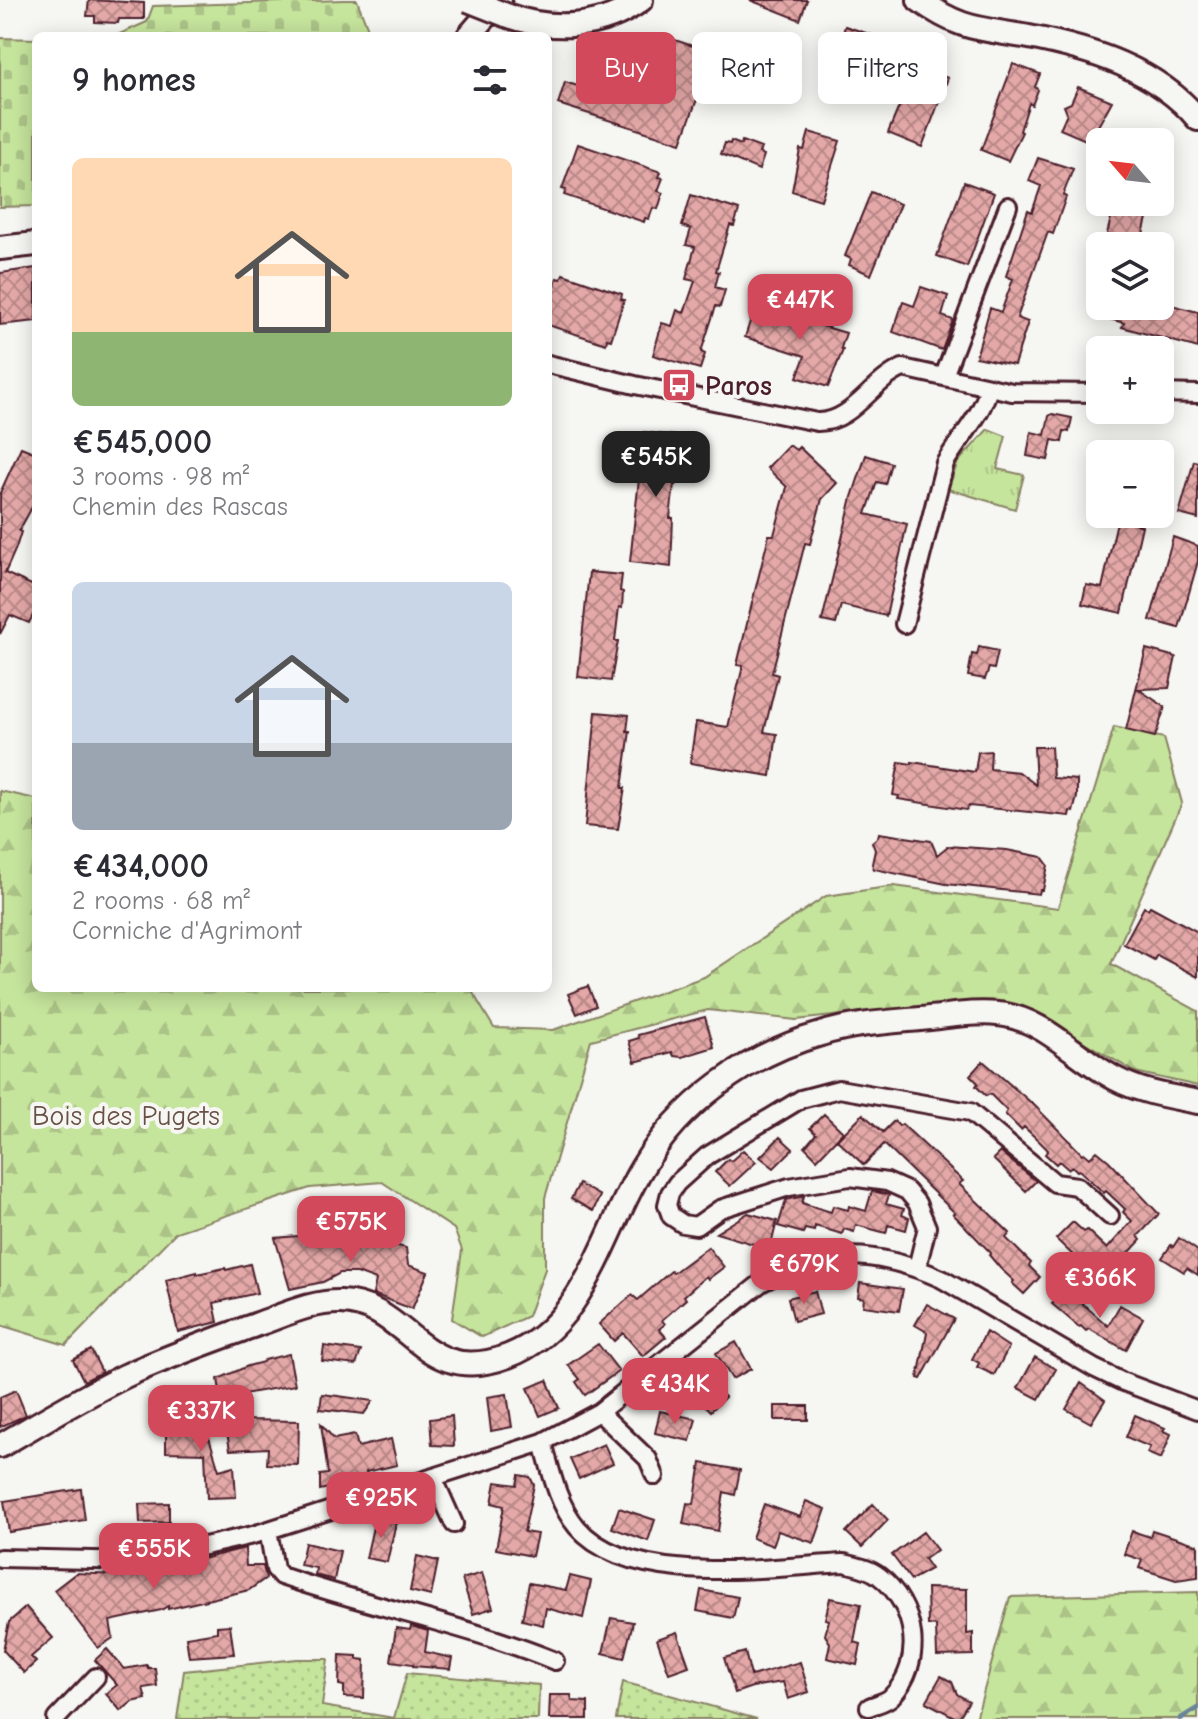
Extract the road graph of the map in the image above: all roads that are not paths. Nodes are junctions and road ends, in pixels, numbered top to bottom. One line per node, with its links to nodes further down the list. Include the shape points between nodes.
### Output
1 (468, 0): 4 (main road, bridge)
2 (641, 0): 5 (main road, via 593,22)
3 (919, 0): 7 (main road, via 952,22 974,29 1063,44 1118,62 1151,79)
4 (503, 7): 5 (main road); 6 (main road)
5 (525, 30)
6 (474, 32)
7 (1198, 119)
8 (1008, 206): 12 (street)
9 (32, 244): 10 (main road)
10 (0, 248)
11 (552, 365): 12 (street, via 817,422 840,418 903,368)
12 (944, 376): 13 (street)
13 (989, 388): 14 (street); 17 (street, via 983,410 945,463)
14 (1086, 393)
15 (1174, 393): 16 (street)
16 (1198, 394)
17 (904, 624)
18 (1198, 1102): 24 (main road, via 1136,1088 1044,1031 1004,1015 968,1014 823,1033 743,1069 684,1113 642,1167 567,1311 546,1333 510,1356 479,1364 451,1361 430,1353 372,1310 342,1302 315,1305 125,1376)
19 (1110, 1216): 20 (street, via 1077,1186 1055,1183 970,1112 839,1089 801,1099 730,1141 670,1193 671,1216 696,1226 720,1209 803,1184 850,1177 887,1182 907,1191 927,1227)
20 (917, 1268): 21 (street, via 1108,1374); 22 (street, via 847,1255 788,1268 733,1304)
21 (1198, 1410)
22 (599, 1412): 23 (street); 25 (street, via 648,1459)
23 (543, 1442): 26 (street); 32 (street, via 559,1498 577,1528 602,1548 662,1567 697,1571 844,1563 878,1575 908,1613 914,1637 902,1683 889,1699)
24 (0, 1446)
25 (655, 1476)
26 (433, 1477): 27 (street); 28 (street)
27 (454, 1524)
28 (268, 1530): 29 (street, via 139,1561); 30 (street, via 281,1576)
29 (0, 1558)
30 (555, 1661)
31 (96, 1677): 33 (street)
32 (869, 1707)
33 (56, 1719)

